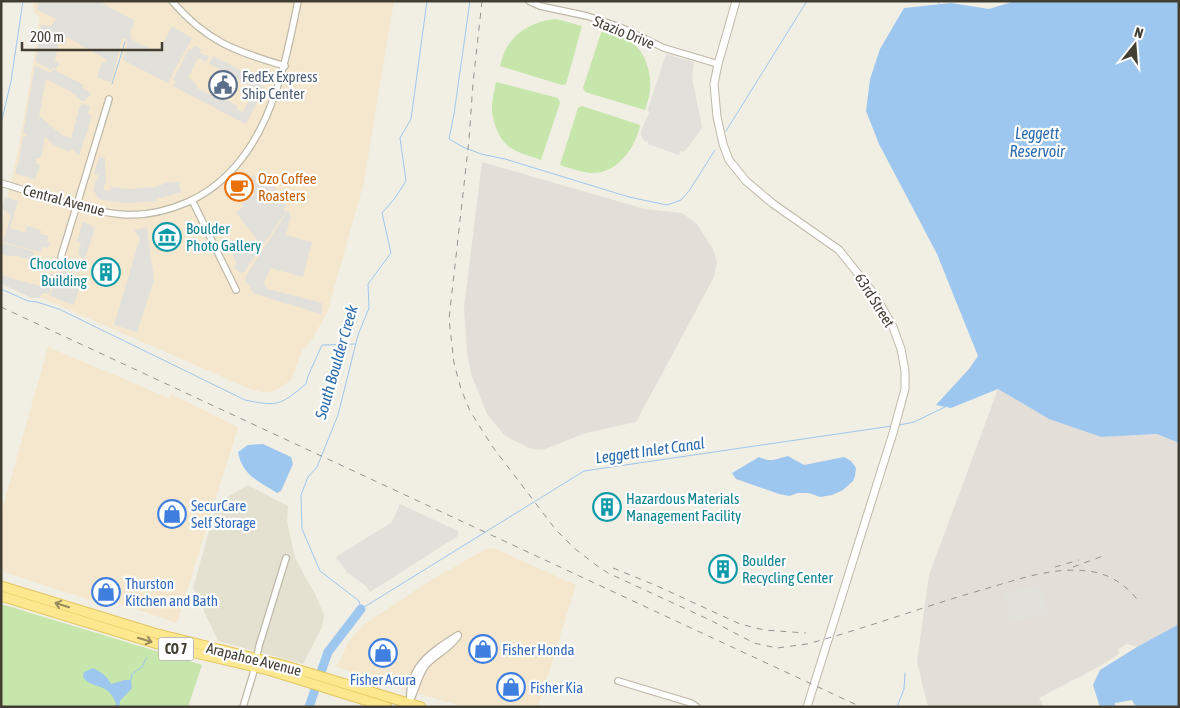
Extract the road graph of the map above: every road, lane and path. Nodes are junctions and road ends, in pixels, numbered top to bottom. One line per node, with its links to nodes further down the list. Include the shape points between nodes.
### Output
1 (172, 1): 6 (street, via 193,23 223,44)
2 (298, 1): 6 (street, Central Avenue)
3 (529, 1): 5 (street, Stazio Drive, via 620,27 664,48)
4 (736, 1): 5 (street, 63rd Street)
5 (718, 64): 24 (street, 63rd Street, via 715,100 729,160 746,181 772,203 838,250 875,295 889,319 901,349 905,371 905,389 893,433)
6 (285, 66): 9 (street, Central Avenue, via 269,112 237,164 211,189)
7 (109, 99): 10 (street)
8 (1, 183): 10 (street, Central Avenue)
9 (192, 200): 10 (street, Central Avenue, via 177,207 139,214 98,211); 12 (street)
10 (76, 205): 11 (street)
11 (61, 257)
12 (236, 290)
13 (286, 558): 16 (street)
14 (1, 586): 16 (main road, Arapahoe Avenue / CO 7, one-way to 14)
15 (1, 596): 16 (main road, Arapahoe Avenue / CO 7, one-way to 16, via 175,648)
16 (255, 662): 17 (main road, Arapahoe Avenue / CO 7); 20 (street)
17 (304, 676): 19 (main road, Arapahoe Avenue / CO 7, via 327,678); 21 (main road, Arapahoe Avenue / CO 7, via 326,688)
18 (618, 681): 23 (street)
19 (409, 705): 19 (street, via 422,671 450,646 458,634 418,666 409,693); 22 (main road, Arapahoe Avenue / CO 7)
20 (243, 707)
21 (388, 707)
22 (420, 707)
23 (697, 707)
24 (807, 707)

